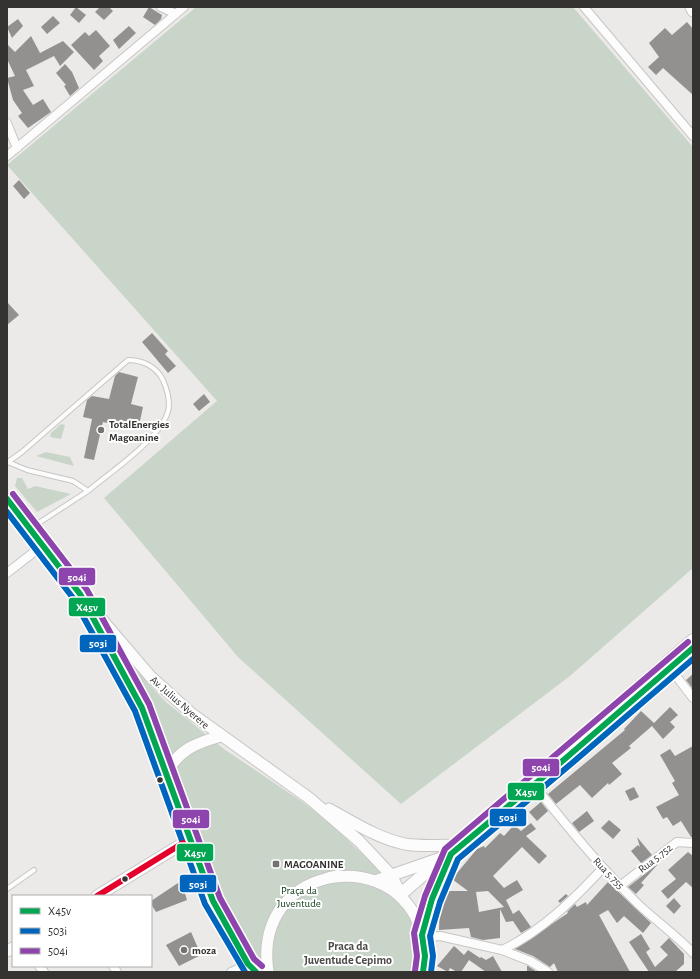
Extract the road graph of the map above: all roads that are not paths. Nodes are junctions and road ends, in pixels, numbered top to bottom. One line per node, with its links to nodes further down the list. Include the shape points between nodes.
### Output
1 (161, 7): 6 (street)
2 (184, 7): 6 (street)
3 (584, 7): 8 (street)
4 (691, 7): 5 (main road)
5 (693, 11)
6 (176, 14): 9 (street)
7 (7, 123): 9 (street)
8 (693, 136)
9 (17, 148): 10 (street)
10 (7, 156)
11 (8, 463): 12 (lane, via 72,481); 12 (lane, via 128,360 141,360 161,377 168,391 169,408 155,434)
12 (88, 491): 14 (lane)
13 (7, 499): 14 (main road, Av. Julius Nyerere)
14 (30, 529): 15 (main road, Av. Julius Nyerere)
15 (43, 545): 16 (street); 17 (main road, Av. Julius Nyerere)
16 (7, 573)
17 (80, 594): 22 (main road, Av. Julius Nyerere, via 150,676); 23 (main road, Av. Julius Nyerere, via 142,708)
18 (693, 640): 38 (main road)
19 (693, 648): 20 (main road)
20 (670, 668): 21 (street); 24 (main road)
21 (693, 698)
22 (221, 736): 23 (main road, via 192,745 171,764); 25 (main road, Av. Julius Nyerere)
23 (166, 775): 26 (main road, Av. Julius Nyerere)
24 (534, 785): 28 (main road); 30 (street, Rua 5.755)
25 (309, 798): 28 (main road, via 387,839 420,845); 32 (main road, via 359,841)
26 (186, 841): 36 (main road); 37 (lane); 42 (main road, Av. Julius Nyerere)
27 (693, 843): 34 (street, Rua 5.752, via 677,842)
28 (460, 845): 29 (main road)
29 (451, 854): 32 (main road); 39 (main road, via 432,899)
30 (603, 868): 34 (street, Rua 5.755); 40 (street, via 579,894 552,917 523,939)
31 (34, 870): 35 (lane)
32 (391, 875): 33 (main road); 38 (main road)
33 (375, 881): 38 (main road); 45 (main road, via 357,876 337,876 318,880 295,894 285,903 274,920 268,939)
34 (620, 886): 41 (street, Rua 5.755)
35 (7, 889)
36 (99, 895)
37 (102, 895)
38 (403, 898): 39 (main road)
39 (423, 937): 40 (street, via 440,936); 46 (main road)
40 (502, 950): 47 (street, via 530,961)
41 (693, 953)
42 (246, 967): 43 (street); 44 (main road, Av. Julius Nyerere)
43 (231, 972)
44 (256, 972)
45 (268, 972)
46 (423, 972)
47 (548, 972)

